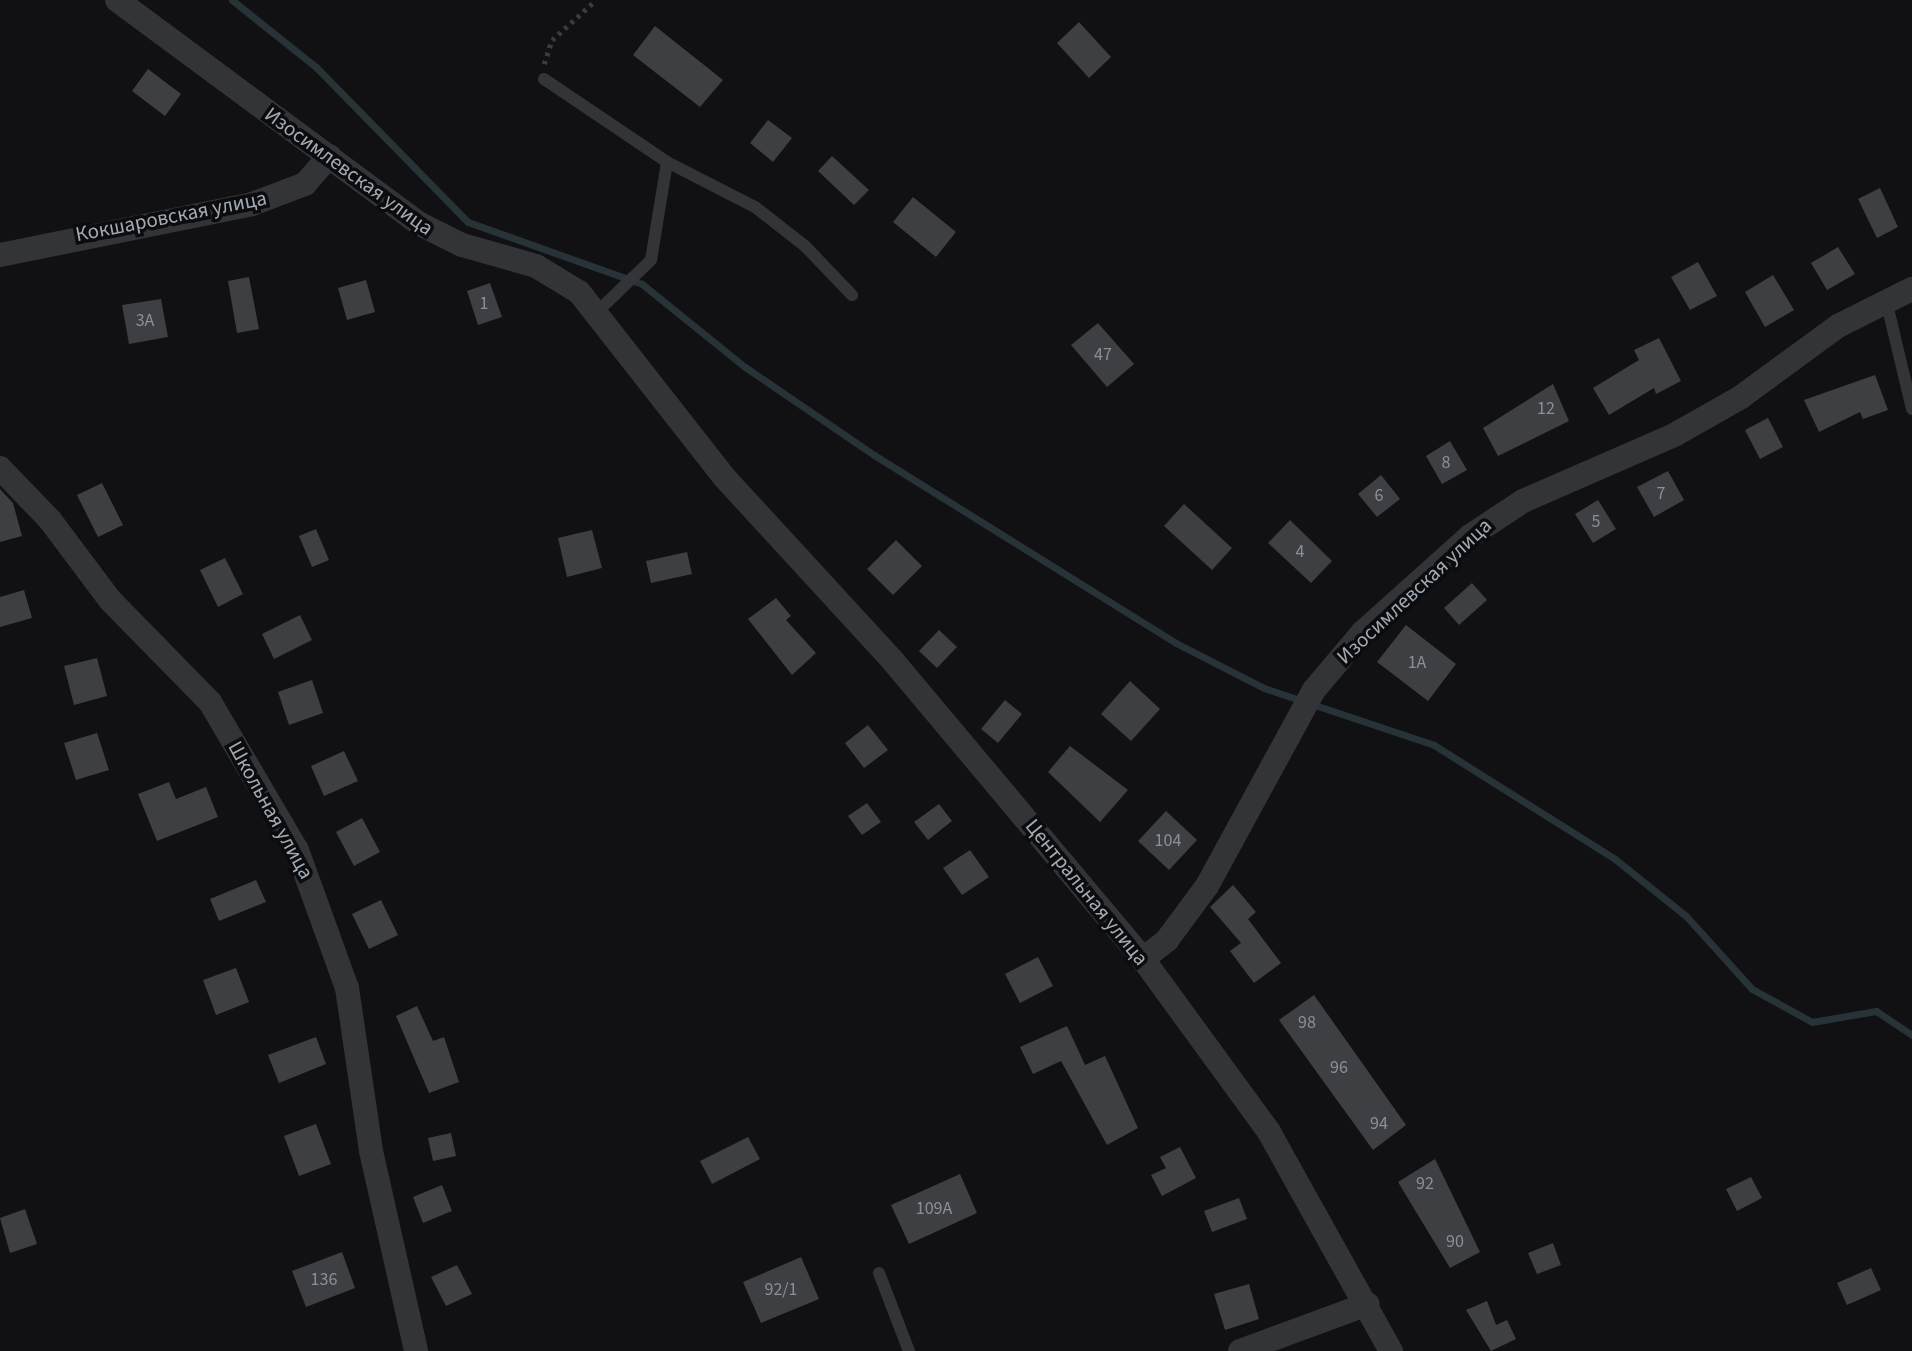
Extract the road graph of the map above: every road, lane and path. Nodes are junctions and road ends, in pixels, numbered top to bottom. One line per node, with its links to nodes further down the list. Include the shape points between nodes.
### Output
1 (117, 0): 4 (street, Изосимлевская улица)
2 (596, 0): 3 (path, via 552,40)
3 (544, 79): 5 (lane)
4 (329, 156): 6 (street, Кокшаровская улица, via 304,184 252,204); 10 (street, Изосимлевская улица, via 440,237 559,276)
5 (667, 163): 8 (lane, via 755,207 806,246); 10 (lane, via 651,260)
6 (0, 255)
7 (1912, 289): 9 (street, Изосимлевская улица)
8 (852, 295)
9 (1885, 300): 11 (lane); 14 (street, Изосимлевская улица, via 1838,326 1741,397 1665,439 1523,501 1470,536 1363,633 1314,690 1207,886 1167,940)
10 (596, 313): 13 (street, Изосимлевская улица)
11 (1912, 409)
12 (0, 468): 17 (street, Школьная улица, via 50,520 110,600 210,702 297,850 347,988 371,1151)
13 (724, 477): 14 (street, Центральная улица, via 893,661)
14 (1143, 959): 16 (street, Центральная улица, via 1269,1132)
15 (879, 1273): 18 (lane)
16 (1368, 1304): 19 (street); 20 (street, Центральная улица)
17 (416, 1351)
18 (909, 1351)
19 (1240, 1351)
20 (1391, 1351)

